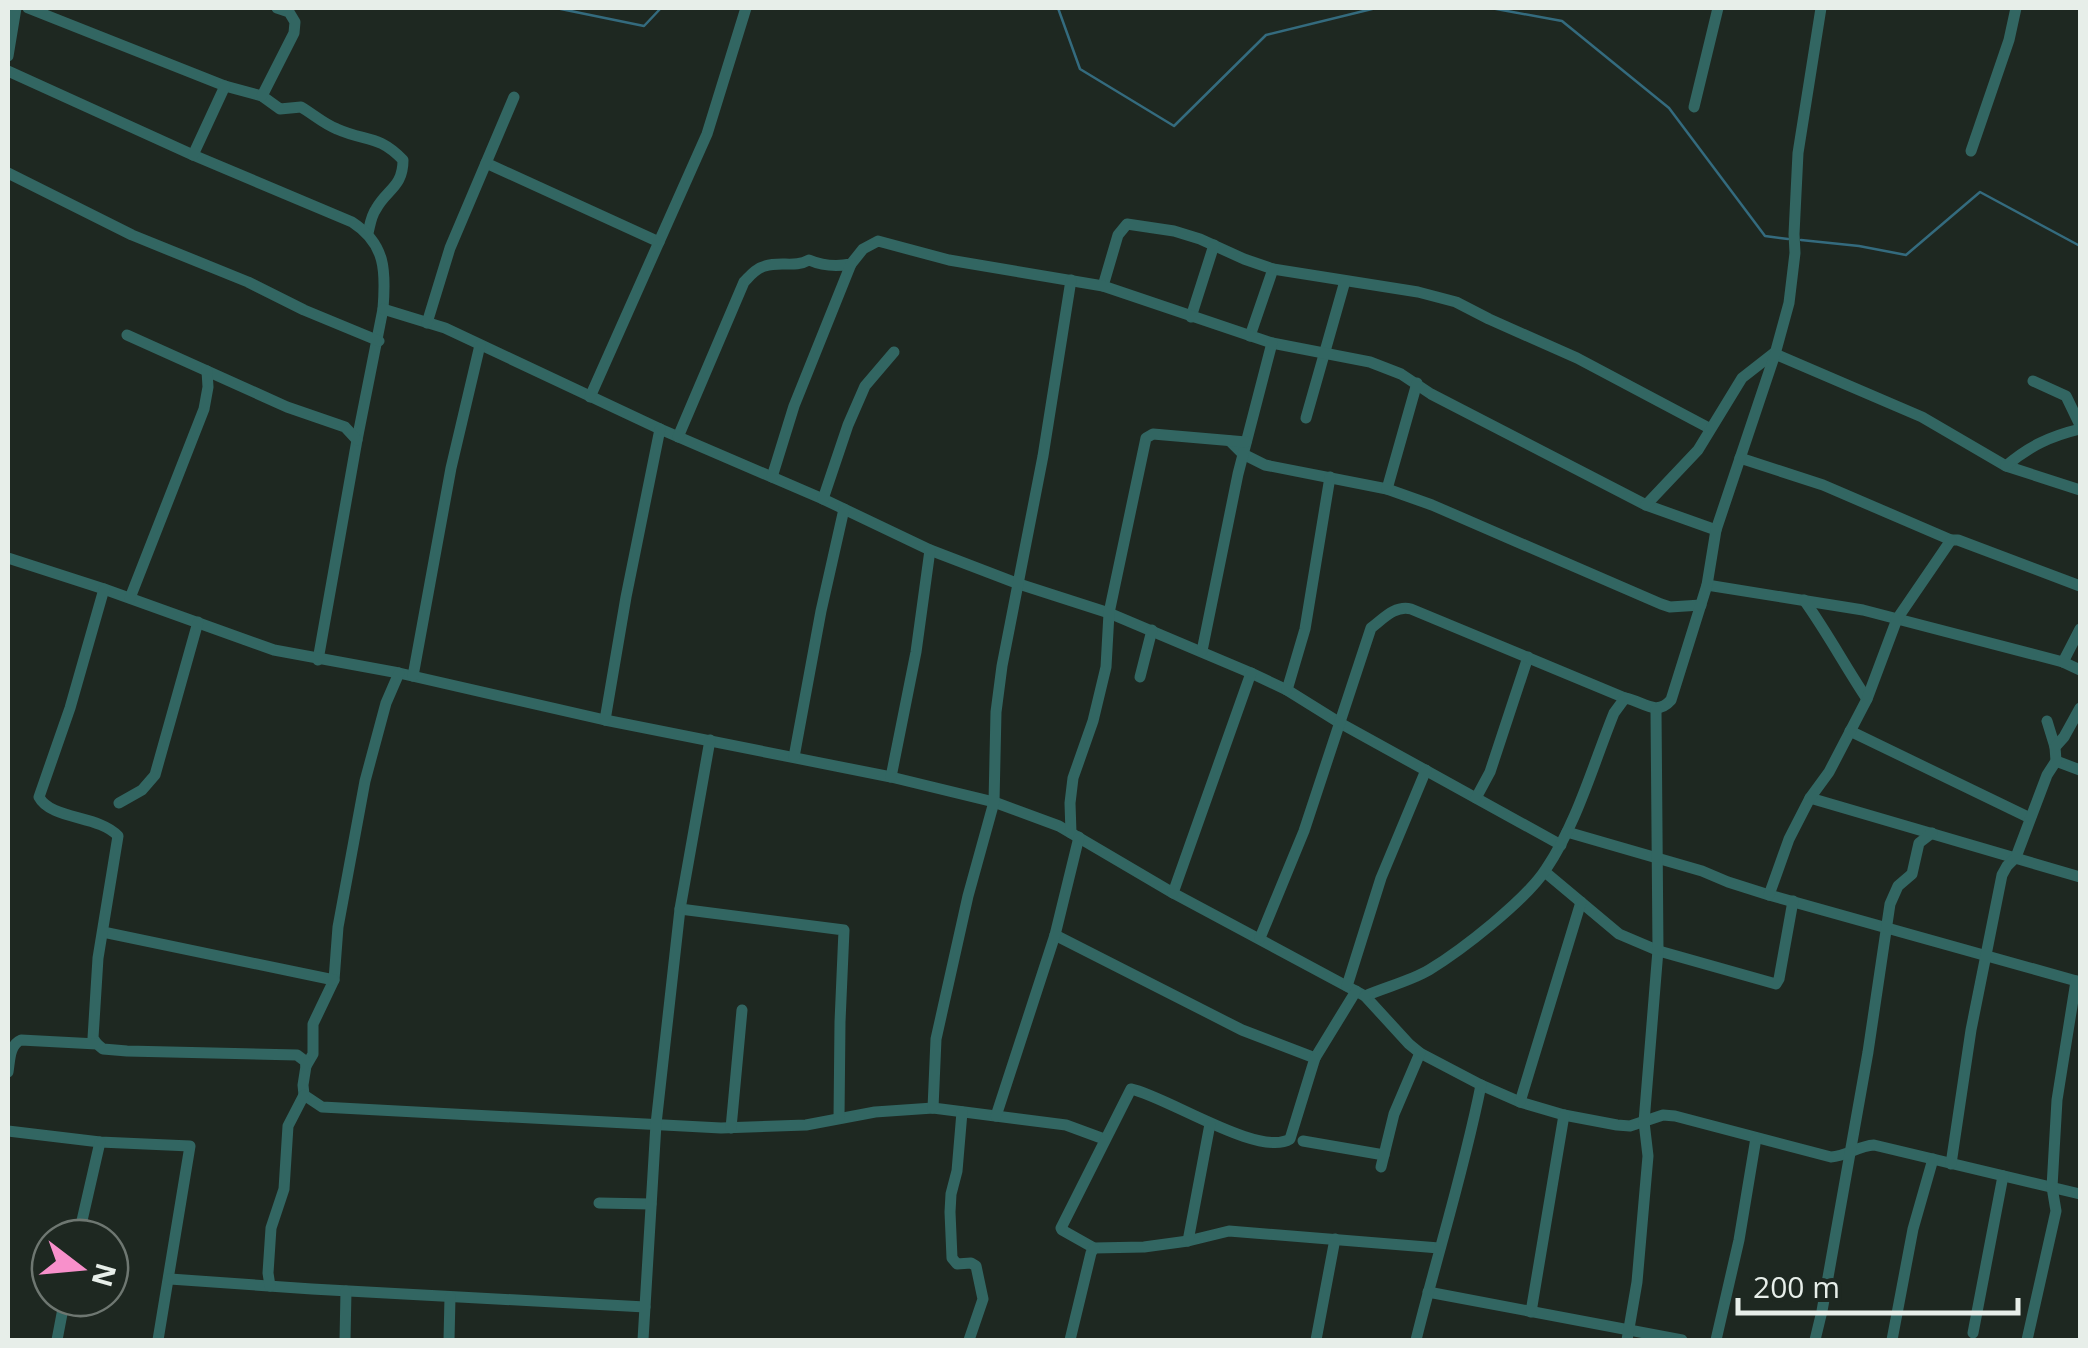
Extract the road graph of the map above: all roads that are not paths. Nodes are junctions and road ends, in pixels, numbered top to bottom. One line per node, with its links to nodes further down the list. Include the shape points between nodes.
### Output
1 (17, 8): 7 (street); 9 (street)
2 (277, 8): 10 (street, via 289,12 294,33)
3 (746, 8): 18 (street, via 708,134)
4 (1718, 8): 12 (street)
5 (1821, 8): 35 (street, via 1798,153 1789,303)
6 (2016, 8): 13 (street)
7 (8, 56)
8 (8, 71): 14 (street)
9 (225, 86): 10 (street); 14 (street)
10 (262, 96): 17 (street, via 280,109 301,106 335,128 373,138 403,160 403,173 378,204)
11 (514, 98): 15 (street)
12 (1694, 107)
13 (1971, 151)
14 (194, 155): 17 (street)
15 (486, 162): 18 (street); 27 (street)
16 (8, 174): 30 (street)
17 (368, 233): 25 (street, via 382,259)
18 (660, 242): 39 (street)
19 (1214, 245): 21 (street); 24 (street, via 1128,224 1118,235); 26 (street)
20 (851, 264): 22 (street, via 878,242); 46 (street, via 809,260 757,269 744,282); 53 (street)
21 (1273, 268): 23 (street); 29 (street)
22 (1072, 280): 24 (street); 64 (street)
23 (1344, 281): 34 (street); 44 (street, via 1456,302)
24 (1103, 286): 26 (street)
25 (383, 309): 27 (street); 30 (street)
26 (1192, 317): 29 (street)
27 (427, 323): 32 (street)
28 (127, 335): 36 (street)
29 (1250, 336): 31 (street)
30 (378, 340): 41 (street)
31 (1272, 343): 34 (street); 48 (street)
32 (480, 345): 39 (street); 83 (street)
33 (894, 352): 57 (street, via 864,386)
34 (1325, 352): 38 (street, via 1370,362); 40 (street)
35 (1776, 353): 44 (street, via 1742,378); 49 (street); 51 (street, via 1922,418)
36 (208, 371): 43 (street); 68 (street, via 204,408)
37 (2032, 381): 42 (street, via 2066,396)
38 (1416, 383): 55 (street); 58 (street)
39 (590, 397): 45 (street)
40 (1306, 418)
41 (359, 426): 43 (street); 47 (street)
42 (2080, 427): 51 (street, via 2052,436)
43 (345, 428): 47 (street)
44 (1709, 428): 58 (street, via 1698,450)
45 (660, 429): 46 (street); 90 (street)
46 (678, 437): 53 (street)
47 (356, 440): 78 (street)
48 (1245, 448): 50 (street); 52 (street); 71 (street, via 1230,441 1146,438)
49 (1740, 458): 60 (street); 61 (street)
50 (1265, 465): 52 (street); 54 (street)
51 (2006, 466): 56 (street)
52 (1238, 474): 76 (street)
53 (772, 477): 57 (street)
54 (1330, 477): 55 (street); 85 (street, via 1305,629)
55 (1387, 489): 70 (street, via 1661,604)
56 (2080, 490)
57 (823, 499): 59 (street)
58 (1646, 505): 60 (street)
59 (844, 509): 62 (street); 96 (street)
60 (1716, 530): 65 (street)
61 (1951, 540): 66 (street); 72 (street)
62 (930, 550): 64 (street); 100 (street)
63 (8, 558): 67 (street)
64 (1019, 584): 71 (street); 103 (street, via 996,712)
65 (1707, 585): 69 (street); 70 (street)
66 (2080, 586)
67 (104, 589): 68 (street); 120 (street, via 39,797 46,807 118,836)
68 (130, 598): 73 (street)
69 (1804, 600): 72 (street); 87 (street)
70 (1701, 605): 89 (street, via 1671,700)
71 (1110, 613): 75 (street); 108 (street, via 1106,667 1070,802)
72 (1898, 619): 79 (street); 87 (street)
73 (198, 622): 78 (street); 104 (street, via 155,776)
74 (2080, 629): 79 (street)
75 (1152, 630): 76 (street); 84 (street)
76 (1202, 651): 82 (street)
77 (1528, 657): 86 (street); 92 (street, via 1403,607 1371,628); 101 (street)
78 (318, 660): 81 (street)
79 (2064, 662): 80 (street)
80 (2080, 670)
81 (399, 673): 83 (street); 125 (street, via 364,781)
82 (1251, 673): 85 (street); 114 (street)
83 (413, 676): 90 (street)
84 (1140, 677)
85 (1287, 690): 92 (street)
86 (1625, 698): 89 (street); 106 (street)
87 (1867, 700): 93 (street)
88 (2080, 708): 95 (street)
89 (1656, 710): 110 (street)
90 (605, 720): 94 (street)
91 (2047, 722): 95 (street)
92 (1340, 723): 98 (street); 122 (street)
93 (1850, 731): 102 (street); 105 (street)
94 (710, 740): 96 (street); 118 (street)
95 (2055, 747): 97 (street)
96 (794, 757): 100 (street)
97 (2056, 761): 99 (street); 105 (street)
98 (1426, 770): 101 (street); 127 (street, via 1381,878)
99 (2080, 770)
100 (891, 777): 103 (street)
101 (1476, 798): 109 (street)
102 (1810, 798): 107 (street); 115 (street)
103 (994, 802): 108 (street); 137 (street, via 936,1040)
104 (119, 803)
105 (2030, 818): 111 (street)
106 (1567, 832): 109 (street); 110 (street)
107 (1932, 833): 111 (street); 119 (street, via 1919,843 1912,874 1898,886)
108 (1075, 835): 114 (street); 121 (street)
109 (1561, 846): 112 (street)
110 (1656, 857): 115 (street); 123 (street)
111 (2016, 858): 113 (street); 124 (street, via 2002,875)
112 (1545, 872): 117 (street); 127 (street, via 1428,970)
113 (2080, 877)
114 (1173, 893): 122 (street)
115 (1769, 895): 116 (street)
116 (1793, 901): 119 (street); 123 (street, via 1776,984)
117 (1581, 902): 123 (street, via 1620,934); 136 (street)
118 (680, 909): 141 (street, via 844,930); 143 (street)
119 (1886, 928): 124 (street); 151 (street)
120 (103, 932): 125 (street); 129 (street)
121 (1055, 935): 131 (street, via 1242,1030); 140 (street)
122 (1260, 938): 127 (street)
123 (1658, 950): 142 (street)
124 (1986, 956): 126 (street); 153 (street)
125 (334, 980): 132 (street, via 313,1024)
126 (2078, 981): 155 (street, via 2057,1100)
127 (1356, 991): 130 (street); 131 (street)
128 (742, 1010): 145 (street)
129 (97, 1044): 132 (street, via 127,1051 297,1055); 133 (street, via 16,1042)
130 (1420, 1053): 134 (street); 149 (street, via 1383,1161)
131 (1315, 1058): 144 (street, via 1285,1143)
132 (306, 1066): 135 (street)
133 (8, 1072)
134 (1481, 1085): 136 (street); 163 (street)
135 (304, 1095): 143 (street, via 322,1106); 165 (street, via 288,1126)
136 (1520, 1102): 139 (street)
137 (934, 1108): 138 (street); 141 (street)
138 (962, 1112): 140 (street); 177 (street, via 950,1228 952,1258 976,1266 982,1294)
139 (1564, 1115): 142 (street, via 1617,1125); 170 (street)
140 (996, 1116): 148 (street, via 1066,1125)
141 (839, 1118): 145 (street)
142 (1644, 1122): 147 (street, via 1675,1116); 172 (street, via 1648,1156)
143 (656, 1124): 145 (street); 158 (street)
144 (1210, 1124): 148 (street, via 1135,1088); 161 (street)
145 (731, 1128)
146 (8, 1131): 150 (street)
147 (1756, 1138): 151 (street, via 1831,1157); 182 (street)
148 (1104, 1140): 162 (street, via 1061,1228)
149 (1302, 1141)
150 (100, 1142): 159 (street); 164 (street, via 190,1146)
151 (1849, 1155): 152 (street, via 1874,1146); 183 (street)
152 (1933, 1160): 153 (street); 184 (street)
153 (1951, 1164): 154 (street)
154 (2003, 1176): 155 (street); 171 (street)
155 (2052, 1188): 156 (street); 185 (street, via 2056,1212)
156 (2080, 1194)
157 (599, 1203): 158 (street)
158 (651, 1204): 169 (street)
159 (83, 1218)
160 (1334, 1240): 161 (street, via 1229,1230); 163 (street); 179 (street)
161 (1188, 1241): 162 (street)
162 (1094, 1248): 178 (street)
163 (1439, 1248): 167 (street)
164 (170, 1278): 165 (street); 173 (street)
165 (270, 1286): 166 (street)
166 (346, 1291): 168 (street); 174 (street)
167 (1428, 1292): 170 (street); 180 (street)
168 (450, 1297): 169 (street); 175 (street)
169 (645, 1307): 176 (street)
170 (1531, 1312): 172 (street)
171 (1973, 1333)
172 (1628, 1336): 181 (street)
173 (158, 1340)
174 (345, 1340)
175 (449, 1340)
176 (643, 1340)
177 (969, 1340)
178 (1070, 1340)
179 (1316, 1340)
180 (1416, 1340)
181 (1682, 1340)
182 (1716, 1340)
183 (1814, 1340)
184 (1892, 1340)
185 (2027, 1340)

